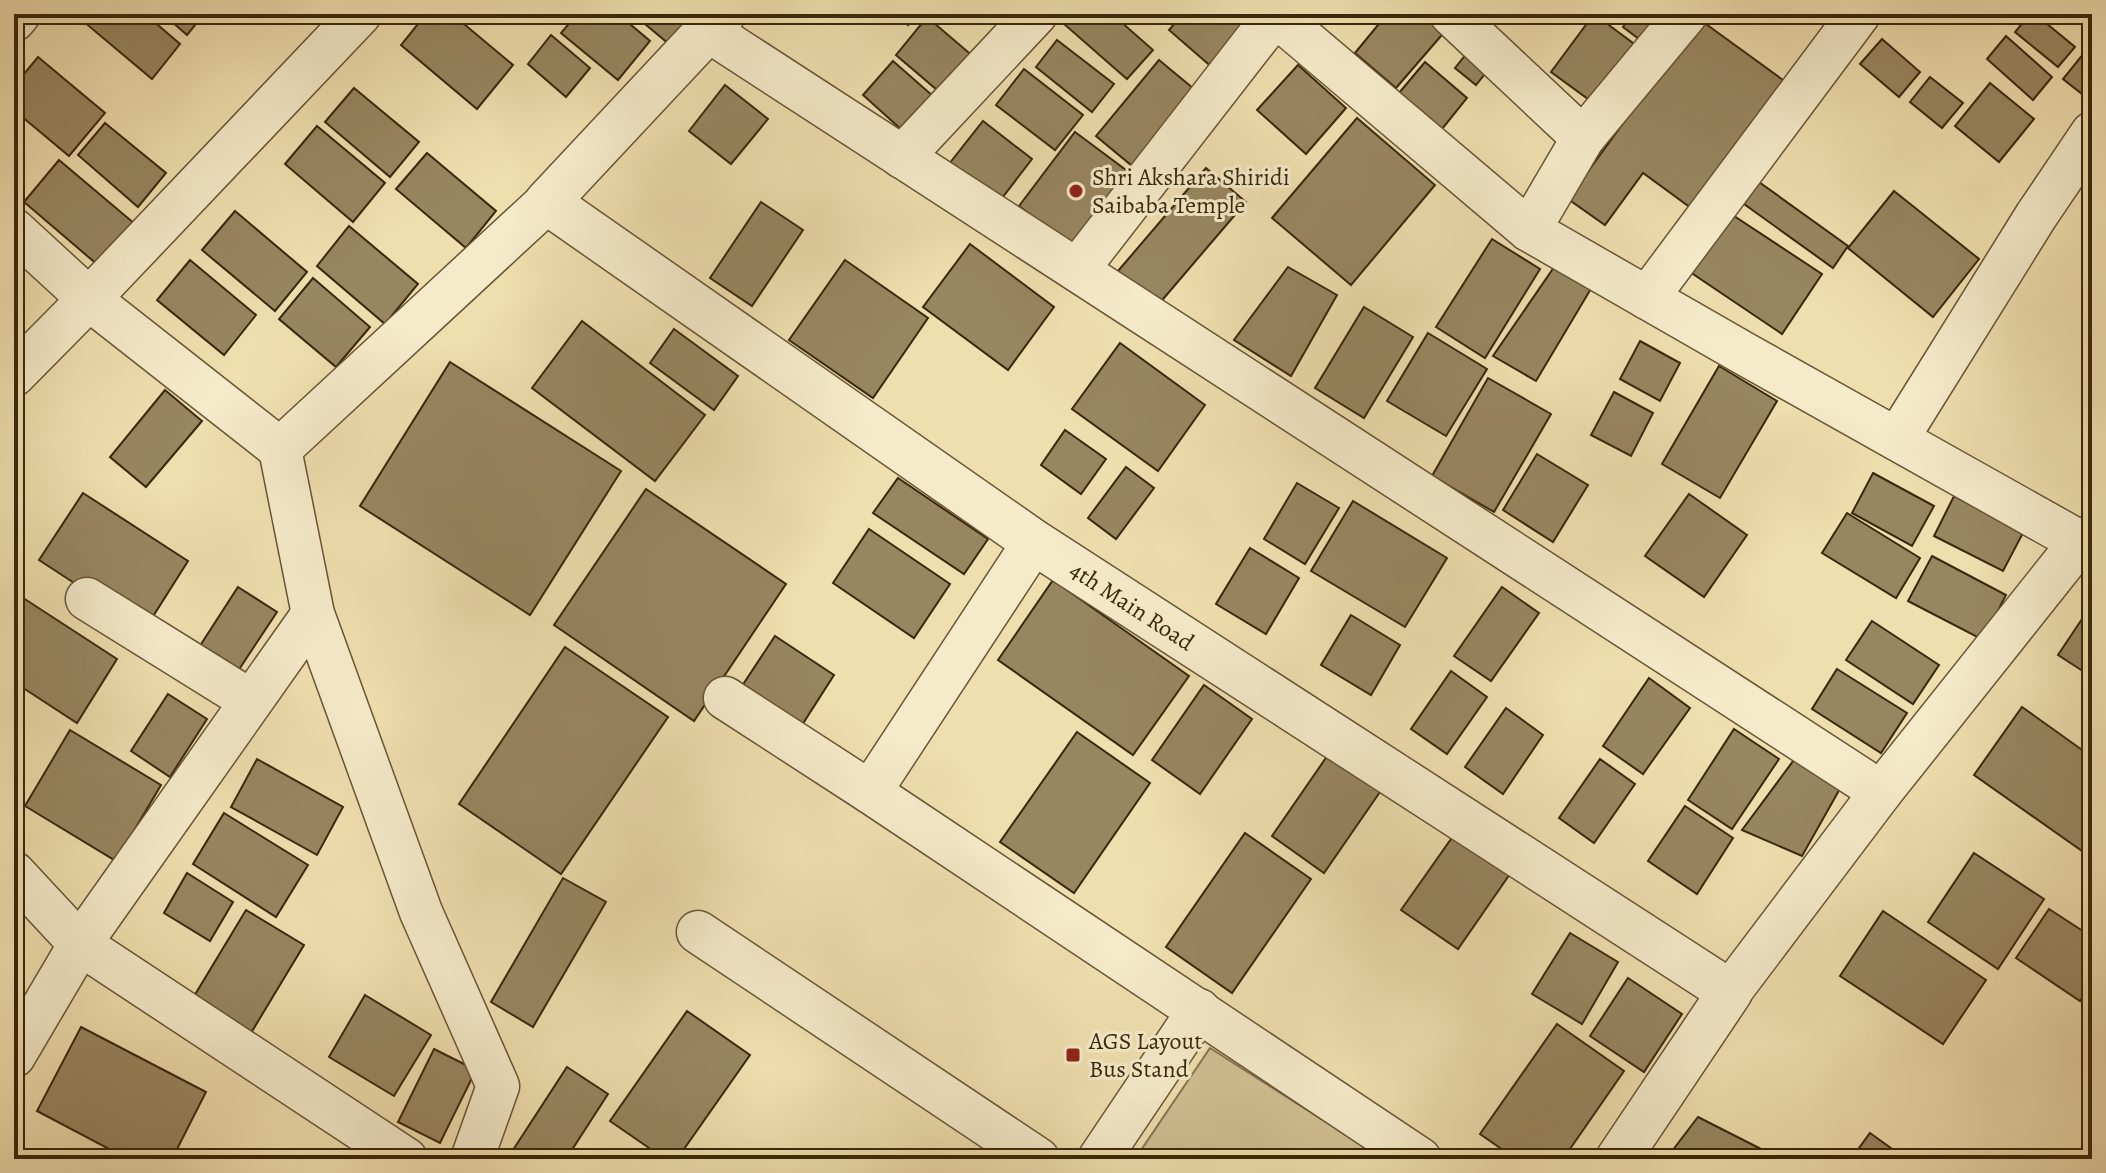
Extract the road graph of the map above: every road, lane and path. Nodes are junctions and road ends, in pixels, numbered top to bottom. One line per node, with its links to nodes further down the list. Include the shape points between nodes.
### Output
1 (19, 14): 8 (street)
2 (360, 14): 18 (street)
3 (1036, 14): 12 (street)
4 (1274, 14): 15 (street); 16 (street)
5 (1451, 14): 11 (street)
6 (1686, 14): 11 (street)
7 (1859, 14): 17 (street)
8 (14, 20)
9 (715, 22): 12 (street); 13 (street)
10 (2092, 133): 20 (street)
11 (1583, 138): 15 (street)
12 (902, 157): 16 (street)
13 (547, 202): 21 (street); 23 (street, 4th Main Road)
14 (14, 230): 18 (street)
15 (1529, 230): 17 (street)
16 (1077, 270): 29 (street)
17 (1647, 298): 20 (street)
18 (89, 299): 19 (street); 21 (street)
19 (14, 375)
20 (1897, 439): 22 (street)
21 (280, 449): 25 (street)
22 (2086, 539): 29 (street)
23 (1034, 542): 28 (street); 33 (street, 4th Main Road)
24 (87, 599): 27 (street)
25 (313, 614): 27 (street); 37 (street, via 421,912 498,1086)
26 (725, 698): 28 (street)
27 (251, 701): 32 (street)
28 (870, 792): 34 (street)
29 (1881, 792): 33 (street)
30 (14, 873): 32 (street)
31 (698, 932): 38 (street)
32 (80, 944): 35 (street); 36 (street)
33 (1730, 992): 41 (street)
34 (1199, 1010): 39 (street); 40 (street)
35 (14, 1056)
36 (406, 1159)
37 (472, 1159)
38 (1038, 1159)
39 (1099, 1159)
40 (1420, 1159)
41 (1618, 1159)

